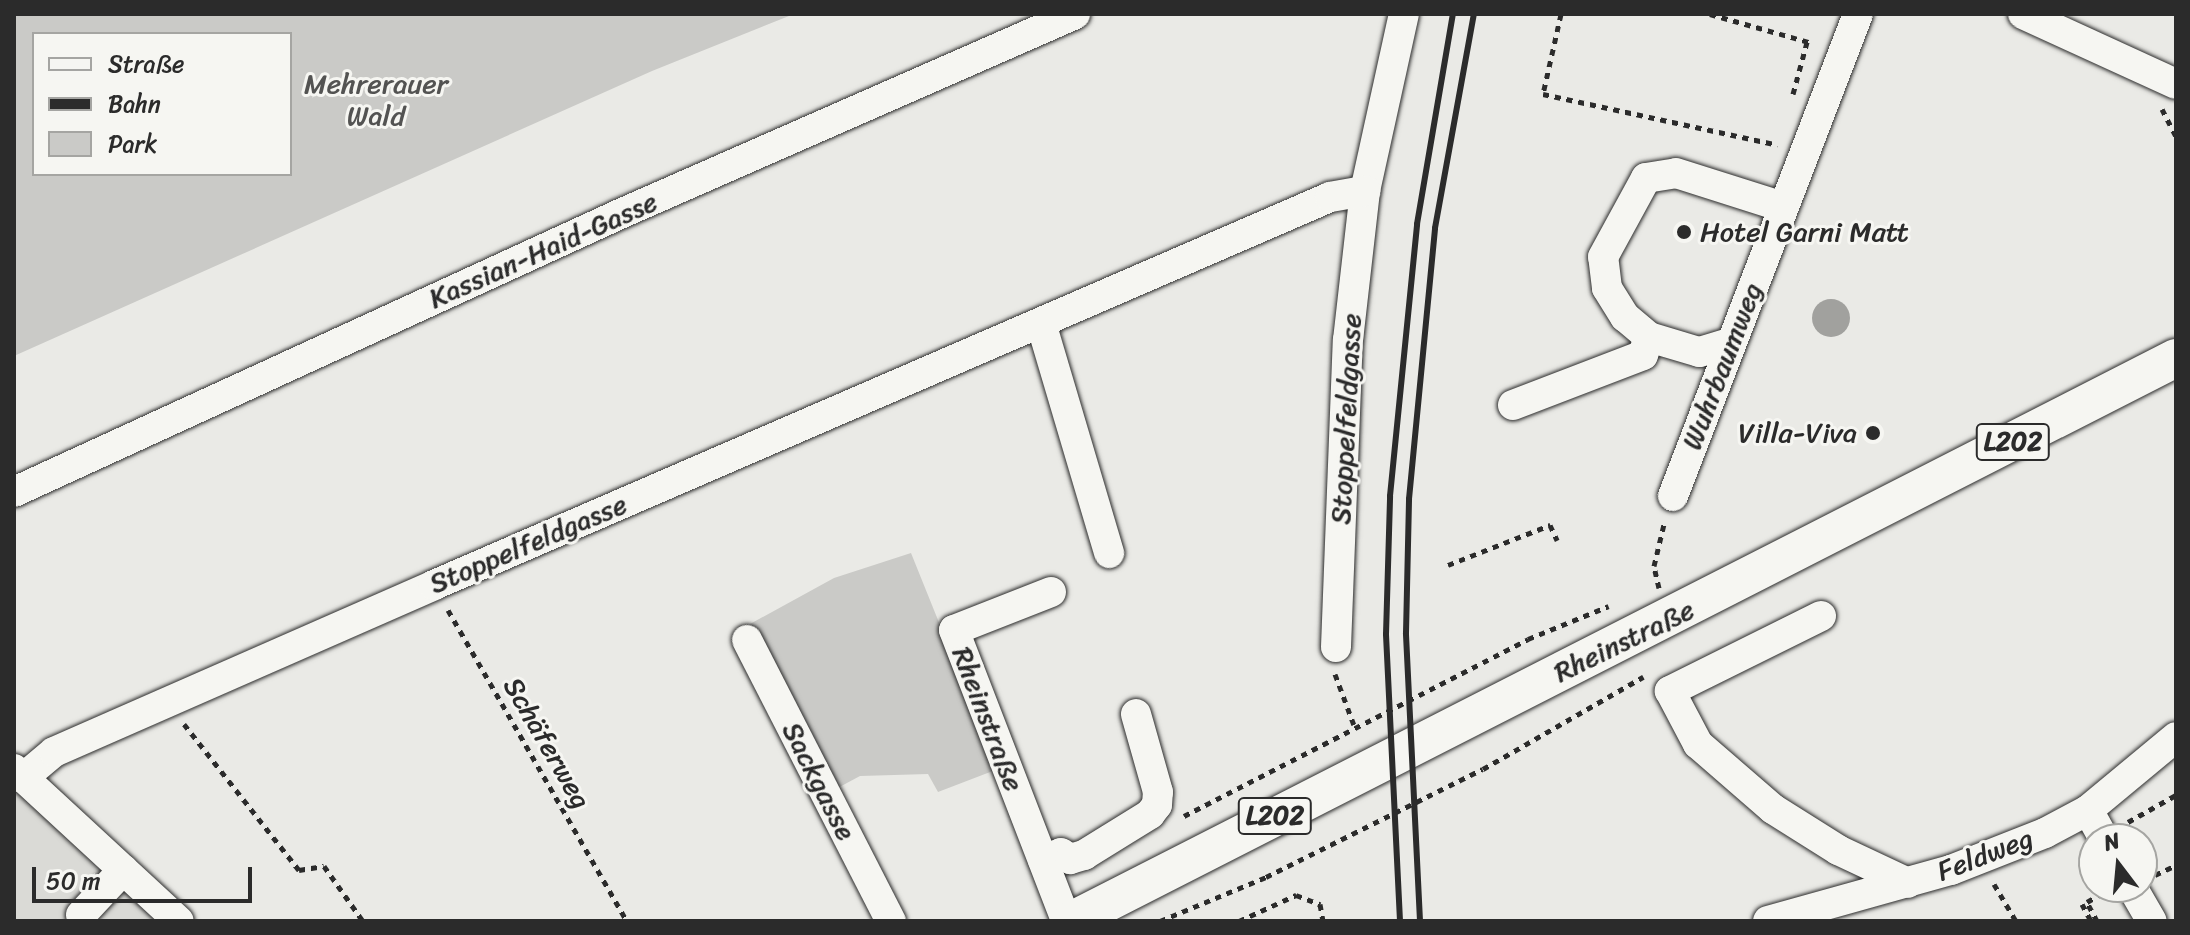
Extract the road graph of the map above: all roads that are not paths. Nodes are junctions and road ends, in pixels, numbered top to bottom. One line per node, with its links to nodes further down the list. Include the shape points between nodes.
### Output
1 (1075, 14): 13 (street, Kassian-Haid-Gasse, via 620,214)
2 (1404, 14): 6 (street, Stoppelfeldgasse)
3 (1858, 14): 7 (street, Wuhrbaumweg)
4 (2023, 14): 5 (street)
5 (2176, 84)
6 (1365, 191): 8 (street, Stoppelfeldgasse, via 1330,197); 19 (street, Stoppelfeldgasse, via 1348,340)
7 (1783, 207): 9 (street, via 1676,173 1646,178 1603,257 1607,288 1625,317); 10 (street, Wuhrbaumweg)
8 (1041, 323): 15 (street); 22 (street, Stoppelfeldgasse, via 164,703)
9 (1649, 337): 10 (street, via 1699,352); 12 (street, via 1643,355)
10 (1729, 343): 14 (street, Wuhrbaumweg)
11 (2176, 358): 30 (main road, Rheinstraße / L202)
12 (1513, 405)
13 (14, 492)
14 (1673, 496)
15 (1109, 553)
16 (1051, 592): 23 (street, Rheinstraße, via 954,630)
17 (1821, 616): 25 (street, via 1670,691 1698,744 1773,809 1838,850)
18 (747, 640): 29 (street, Sackgasse)
19 (1336, 647)
20 (1136, 714): 23 (street, via 1157,805 1084,855 1070,859 1061,853)
21 (2176, 737): 25 (street, Feldweg, via 2098,828)
22 (19, 773): 24 (street)
23 (1043, 860): 30 (street, Rheinstraße)
24 (123, 870): 27 (street); 28 (street)
25 (1908, 883): 31 (street, Feldweg)
26 (2141, 903): 32 (street)
27 (81, 915)
28 (179, 921)
29 (891, 921)
30 (1068, 921)
31 (1768, 921)
32 (2152, 921)

